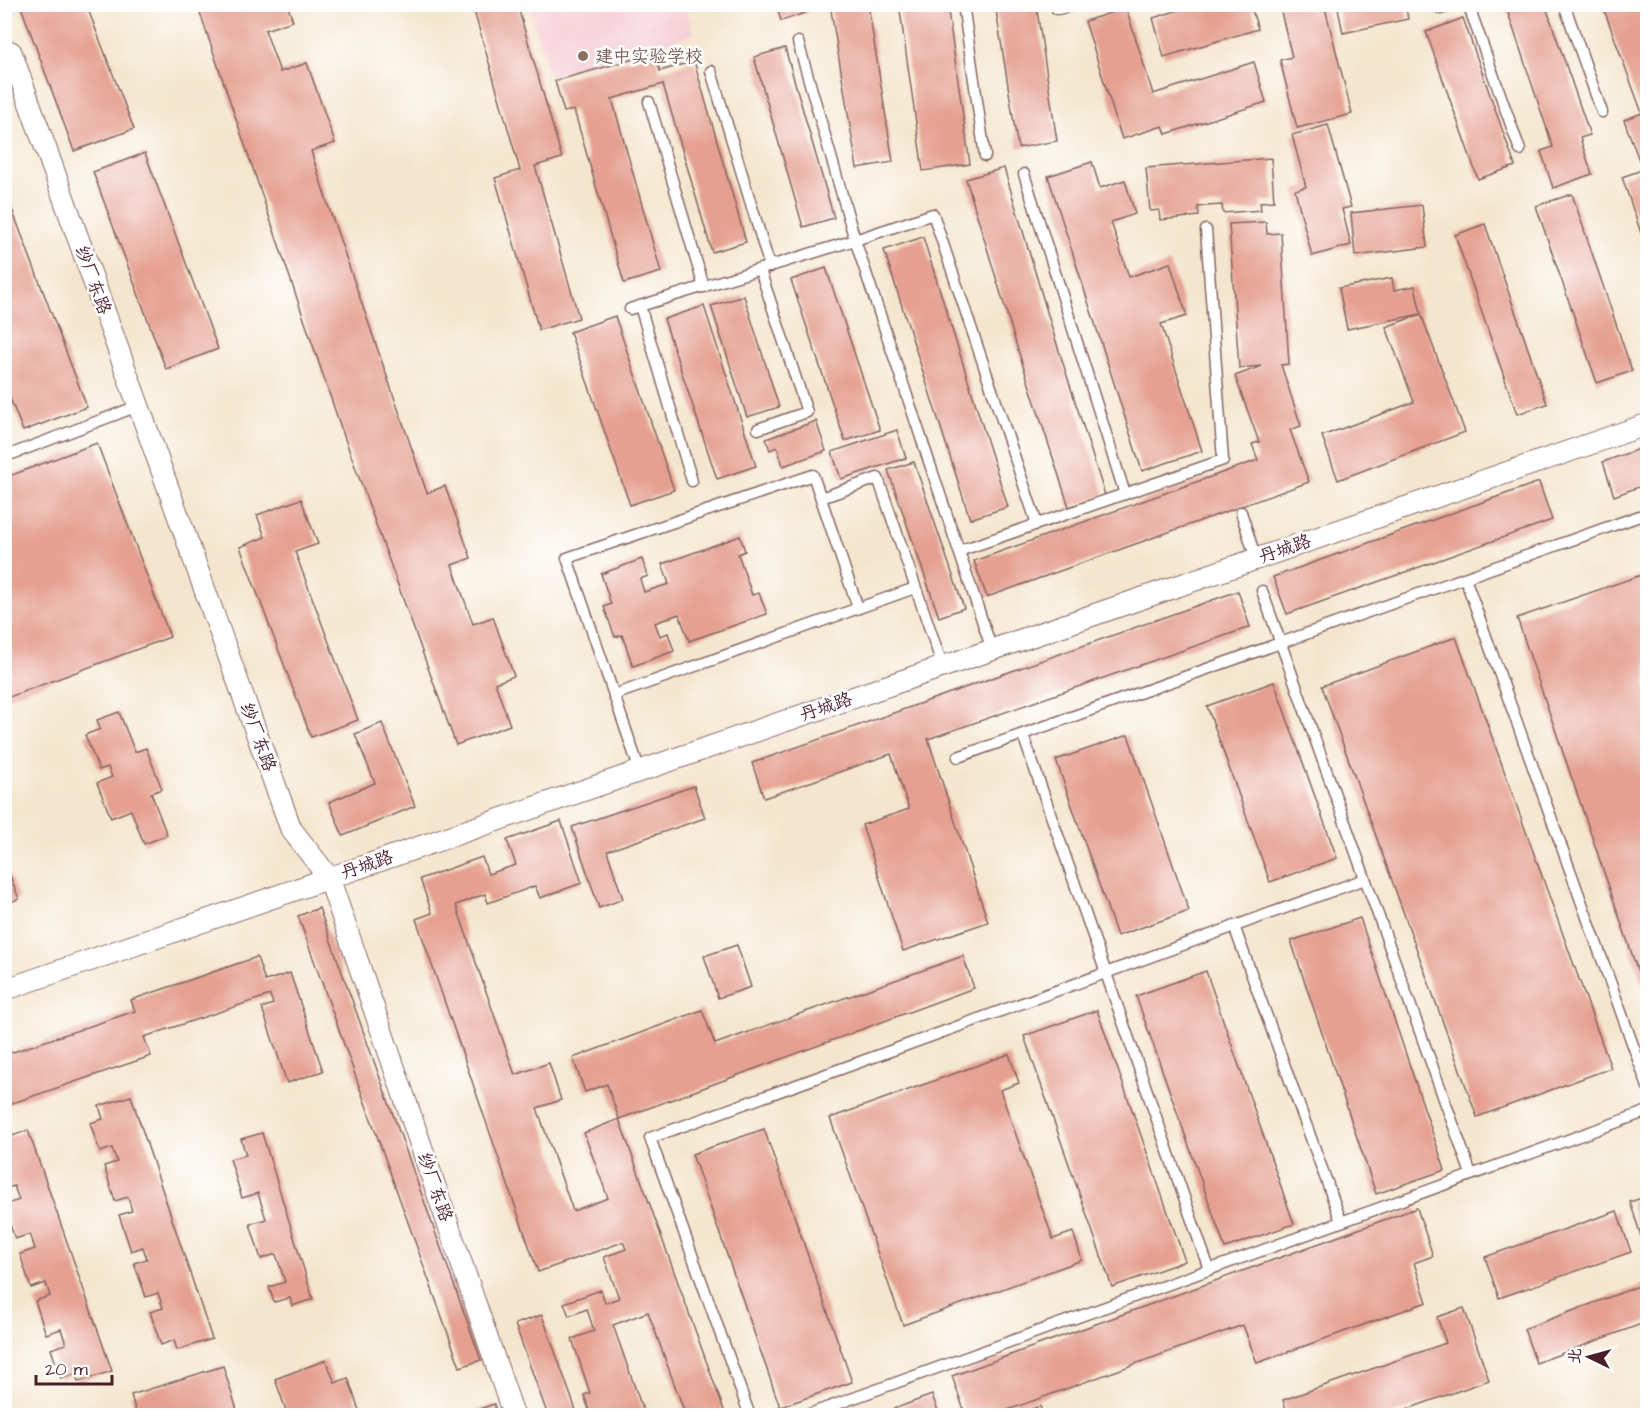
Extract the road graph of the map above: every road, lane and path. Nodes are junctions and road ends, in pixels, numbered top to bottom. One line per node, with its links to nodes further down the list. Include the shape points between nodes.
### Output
1 (963, 4): 14 (lane)
2 (1081, 4): 6 (lane)
3 (1455, 4): 7 (lane)
4 (1468, 4): 13 (lane)
5 (1564, 4): 12 (lane)
6 (1057, 9)
7 (1441, 9)
8 (798, 42): 17 (lane)
9 (11, 52): 20 (street, 纱厂东路)
10 (711, 71): 18 (lane)
11 (649, 102): 19 (lane)
12 (1602, 112)
13 (1520, 150)
14 (985, 156)
15 (1024, 174): 25 (lane)
16 (1206, 230): 25 (lane, via 1224,464)
17 (855, 240): 18 (lane); 29 (lane, via 933,214); 30 (lane)
18 (765, 268): 19 (lane); 22 (lane, via 807,412)
19 (704, 287): 24 (lane, via 635,308)
20 (138, 406): 23 (lane); 43 (street, 纱厂东路, via 291,829)
21 (1647, 424): 31 (street, 丹城路)
22 (758, 429)
23 (4, 457)
24 (692, 481)
25 (1125, 494): 29 (lane)
26 (821, 498): 33 (lane, via 878,478); 35 (lane); 39 (lane, via 813,475 567,558)
27 (1241, 512): 31 (lane)
28 (1647, 513): 32 (lane)
29 (1036, 524): 30 (lane)
30 (959, 551): 37 (lane)
31 (1256, 559): 37 (street, 丹城路)
32 (1465, 578): 36 (lane); 48 (lane)
33 (915, 588): 35 (lane); 38 (lane)
34 (1262, 591): 36 (lane)
35 (858, 608): 39 (lane)
36 (1281, 643): 40 (lane); 44 (lane)
37 (992, 650): 38 (street, 丹城路)
38 (943, 667): 42 (street, 丹城路)
39 (614, 695): 42 (lane)
40 (1023, 735): 41 (lane); 46 (lane)
41 (958, 757)
42 (640, 771): 43 (street, 丹城路)
43 (329, 878): 47 (street, 丹城路); 53 (street, 纱厂东路)
44 (1365, 879): 45 (lane); 50 (lane)
45 (1234, 926): 46 (lane); 51 (lane)
46 (1106, 973): 52 (lane); 54 (lane, via 650,1138)
47 (4, 990)
48 (1647, 1087)
49 (1647, 1111): 50 (lane)
50 (1471, 1174): 51 (lane)
51 (1341, 1221): 52 (lane)
52 (1209, 1269): 55 (lane)
53 (514, 1416)
54 (750, 1416)
55 (804, 1416)

